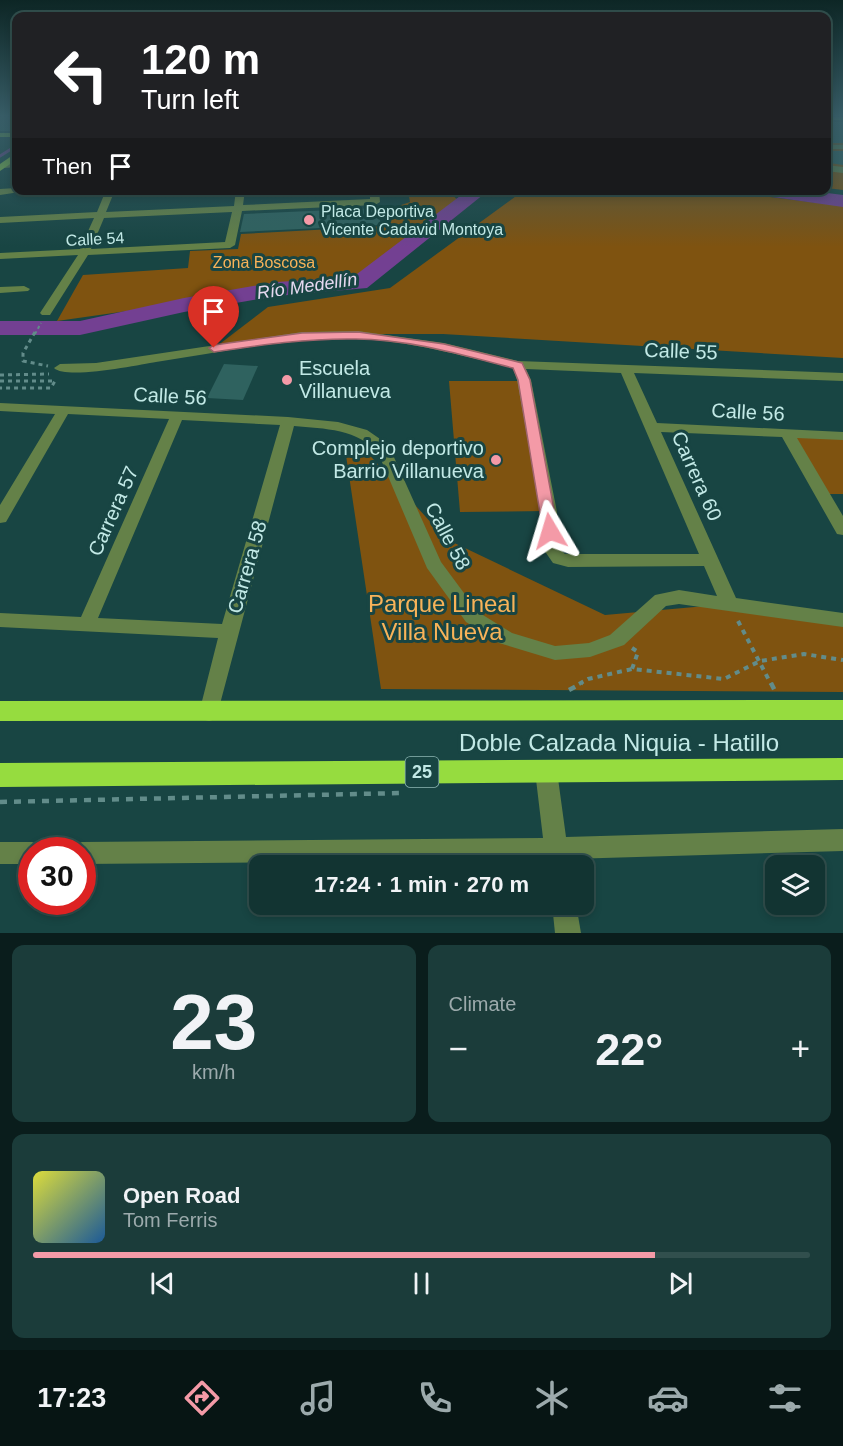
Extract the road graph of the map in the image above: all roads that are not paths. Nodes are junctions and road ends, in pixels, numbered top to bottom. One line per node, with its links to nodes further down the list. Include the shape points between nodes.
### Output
1 (98, 195): 9 (street)
2 (108, 195): 9 (street)
3 (233, 195): 8 (street)
4 (240, 195): 8 (street)
5 (323, 195): 7 (street)
6 (374, 195): 7 (street, via 375,202)
7 (324, 205): 8 (street)
8 (237, 212): 9 (street); 11 (street, Calle 54, via 230,245)
9 (96, 217): 10 (street); 11 (street)
10 (0, 222)
11 (79, 253): 12 (street, Calle 54); 15 (street)
12 (0, 258)
13 (24, 289): 14 (street)
14 (0, 290)
15 (46, 313)
16 (518, 365): 17 (street, Calle 55, via 444,347 358,335 302,336 96,367); 18 (street, Calle 55); 30 (street, via 543,480 552,550 559,559)
17 (60, 368)
18 (626, 369): 19 (street, Calle 55); 25 (street, Carrera 60)
19 (843, 377)
20 (0, 407): 21 (street, Calle 56)
21 (64, 410): 22 (street, Calle 56); 28 (street)
22 (177, 416): 23 (street, Calle 56); 34 (street, Carrera 57)
23 (288, 421): 24 (street, Calle 56); 35 (street, Carrera 58)
24 (338, 426): 31 (street, Calle 58, via 362,433 378,444 433,564 472,617 506,638 555,653 590,651 617,640 661,600 679,597)
25 (652, 427): 26 (street, Calle 56); 30 (street, Carrera 60)
26 (787, 434): 27 (street, Calle 56); 29 (street)
27 (843, 436)
28 (0, 518)
29 (843, 530)
30 (711, 560): 31 (street, Carrera 60)
31 (728, 602): 33 (street, Calle 58)
32 (0, 620): 34 (street)
33 (843, 620)
34 (87, 623): 35 (street)
35 (229, 631): 38 (street, Carrera 58)
36 (843, 710): 38 (highway, Doble Calzada Niquia - Hatillo)
37 (0, 711): 38 (highway, Doble Calzada Niquia - Hatillo)
38 (209, 713)
39 (843, 769): 40 (highway, Doble Calzada Niquia - Hatillo / 25)
40 (546, 771): 41 (highway, Doble Calzada Niquia - Hatillo / 25); 47 (street)
41 (0, 775)
42 (843, 840): 48 (street)
43 (0, 853): 44 (street)
44 (18, 853)
45 (96, 853): 46 (street)
46 (320, 855)
47 (557, 855)
48 (591, 855)
49 (566, 915): 50 (street)
50 (568, 933)

